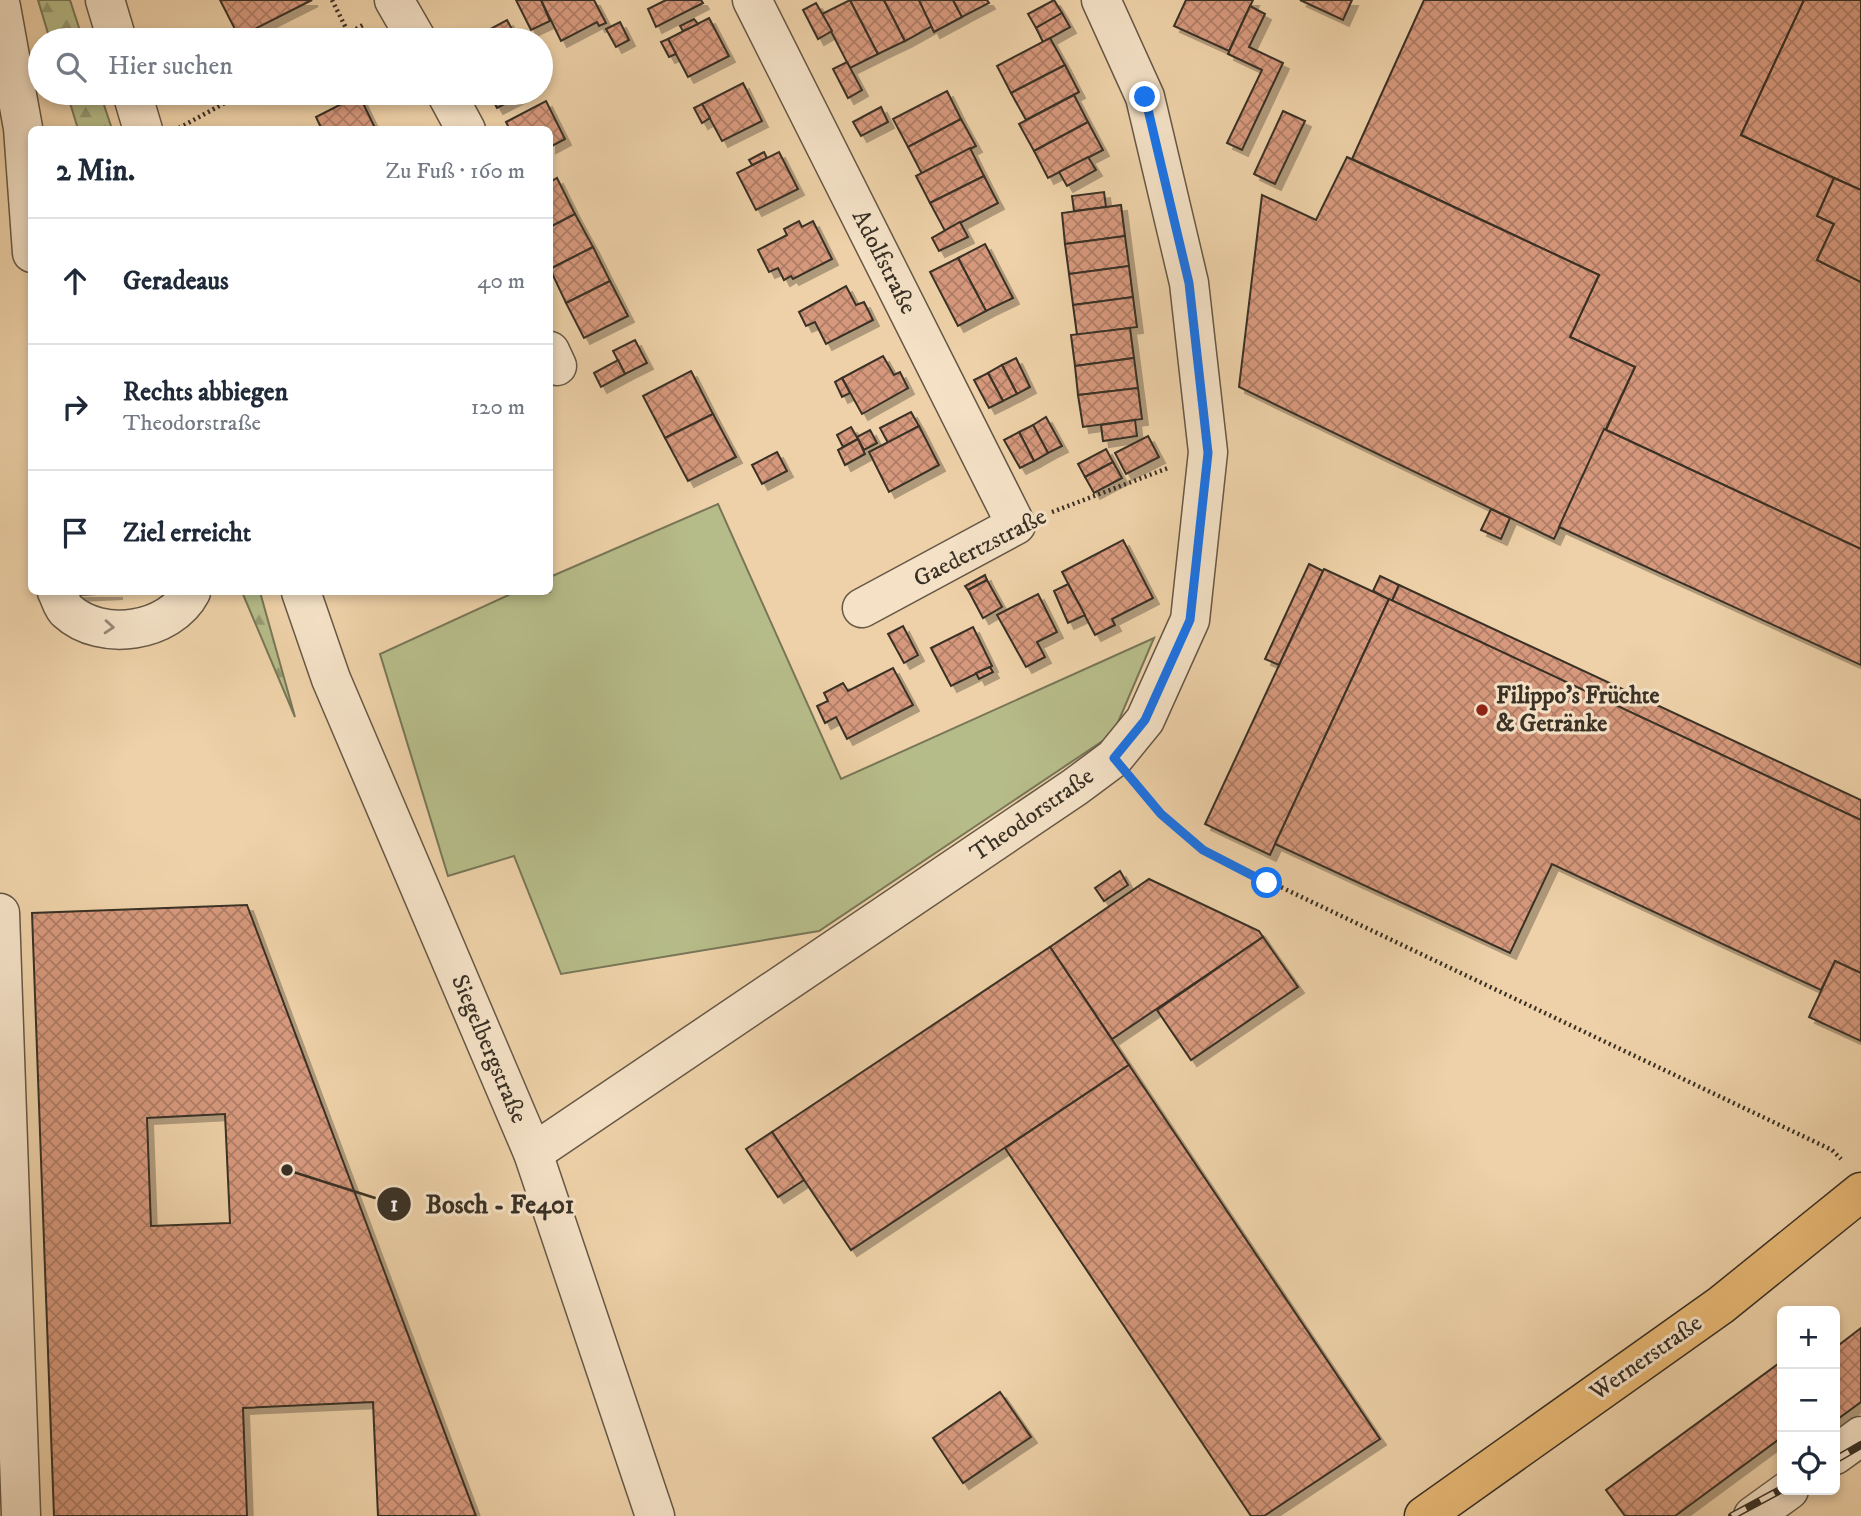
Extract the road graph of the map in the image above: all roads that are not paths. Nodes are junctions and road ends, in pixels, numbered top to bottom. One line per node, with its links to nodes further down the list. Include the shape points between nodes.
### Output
1 (105, 0): 6 (street)
2 (752, 0): 16 (street, Adolfstraße)
3 (1101, 0): 22 (street, Theodorstraße, via 1145,97 1189,283 1208,453 1190,620 1145,720 1114,758 1075,787)
4 (399, 1): 7 (street)
5 (1, 6): 8 (street); 15 (street, via 23,128)
6 (113, 28)
7 (411, 28)
8 (28, 72)
9 (42, 105): 12 (street)
10 (136, 105): 13 (street)
11 (452, 105): 14 (street)
12 (50, 126)
13 (142, 126)
14 (464, 126)
15 (28, 197)
16 (1016, 525): 20 (street, Gaedertzstraße)
17 (58, 595): 18 (street, one-way to 18, via 66,610 102,629 149,626 182,608)
18 (189, 595)
19 (302, 595): 22 (street, Siegelbergstraße, via 331,679)
20 (862, 608)
21 (0, 913): 27 (street)
22 (533, 1153): 28 (street, Siegelbergstraße)
23 (1851, 1176): 29 (main road, Wernerstraße, via 1721,1305)
24 (1861, 1436): 25 (street)
25 (1840, 1451)
26 (1782, 1495): 30 (street)
27 (21, 1516)
28 (655, 1516)
29 (1424, 1516)
30 (1753, 1516)

